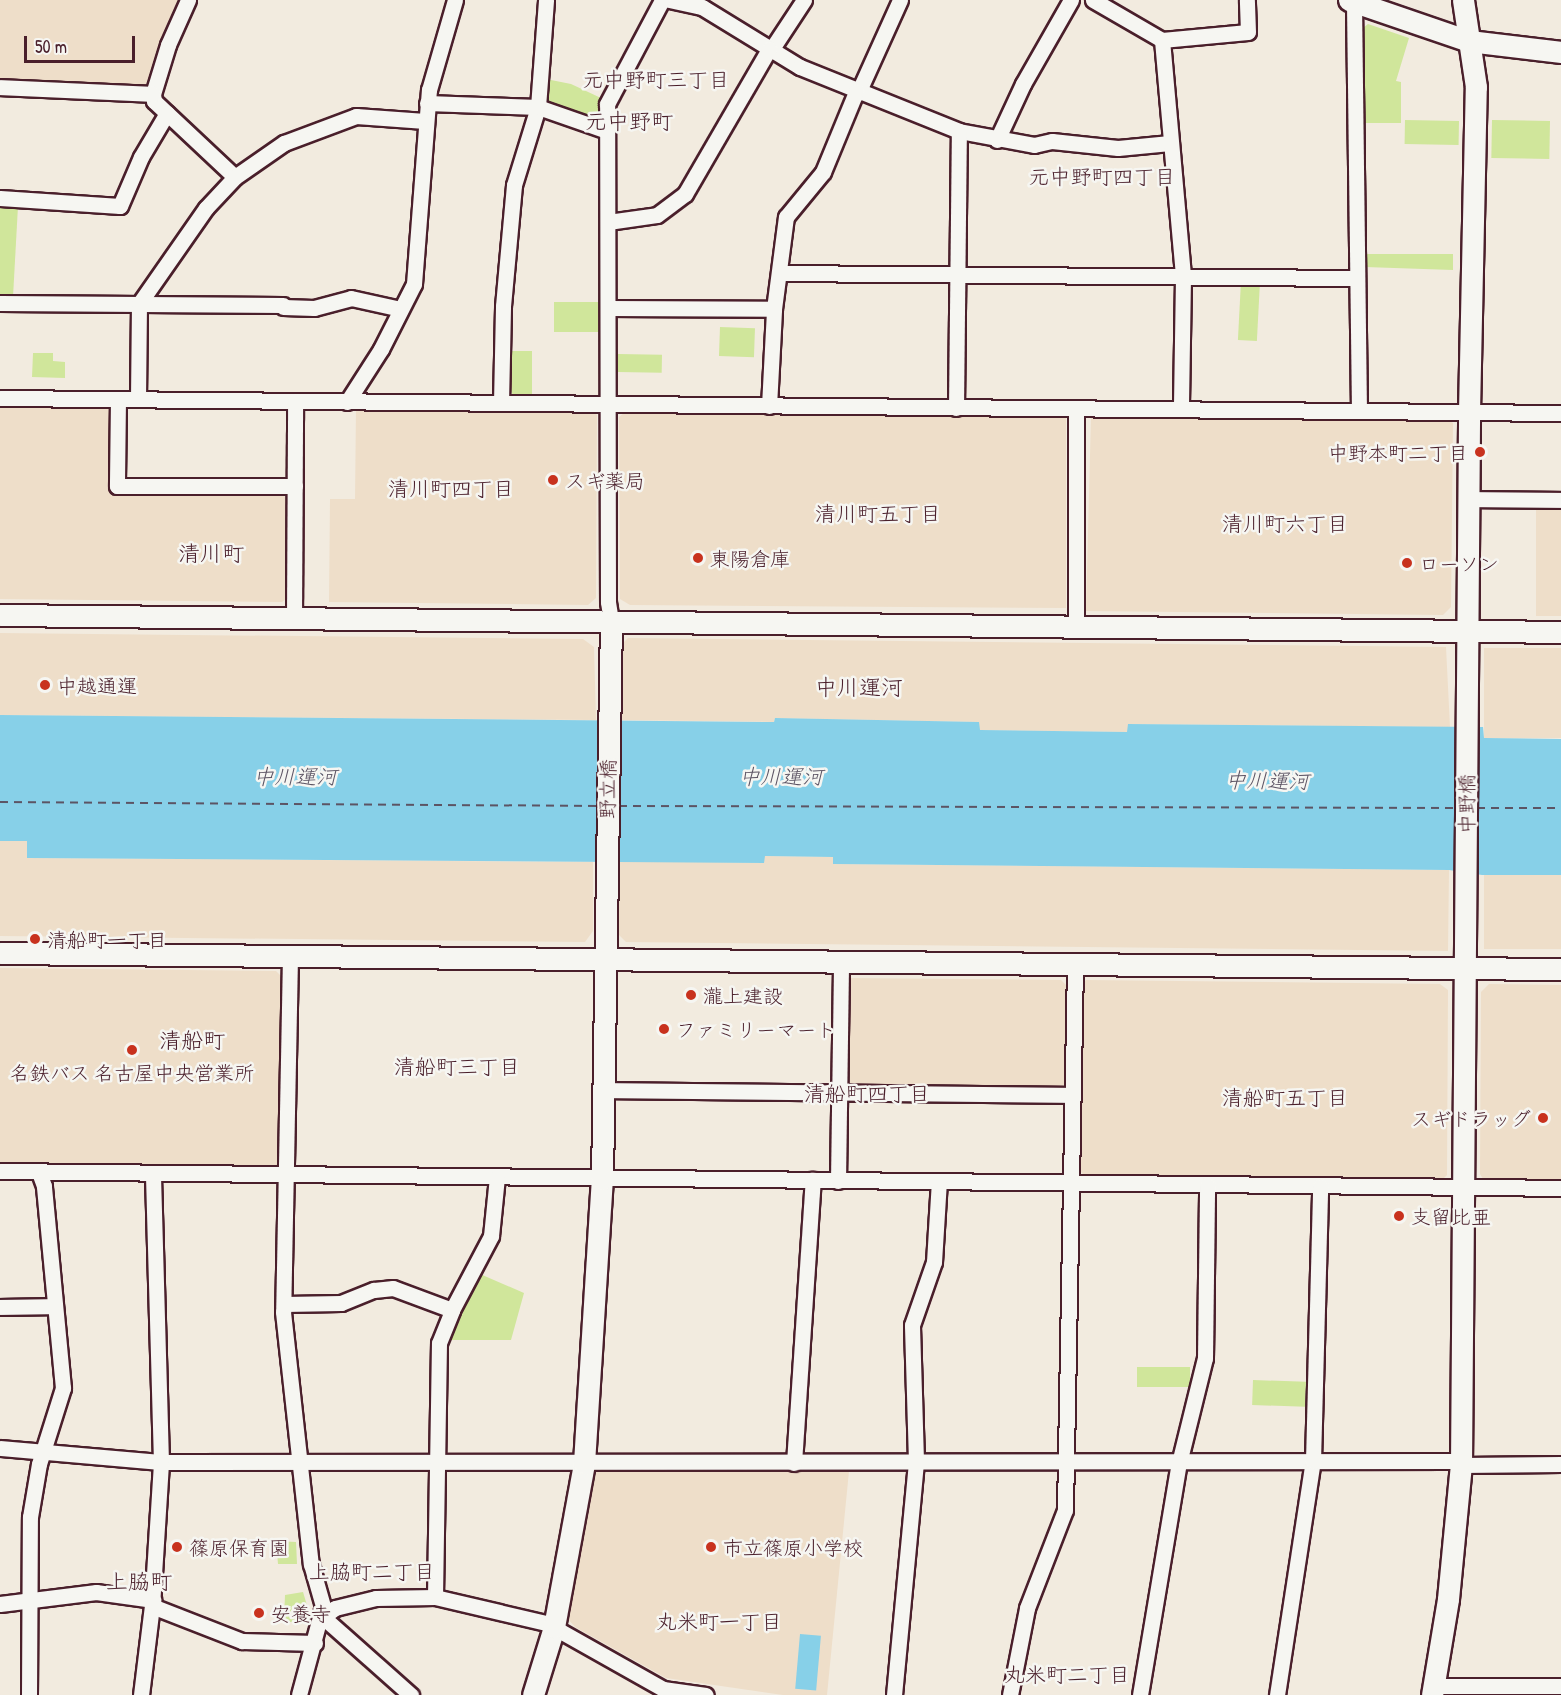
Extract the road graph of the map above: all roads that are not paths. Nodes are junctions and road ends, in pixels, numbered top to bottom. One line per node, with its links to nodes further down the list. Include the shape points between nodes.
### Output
1 (188, 0): 19 (street)
2 (455, 0): 20 (street)
3 (546, 0): 21 (street)
4 (662, 0): 24 (street, via 607,104)
5 (669, 0): 15 (street, via 702,7)
6 (804, 0): 15 (street)
7 (900, 0): 18 (street)
8 (1071, 0): 26 (street, via 1023,84)
9 (1093, 0): 13 (street)
10 (1247, 0): 13 (street, via 1248,32)
11 (1464, 0): 14 (street, 中野橋)
12 (1352, 1): 14 (street); 34 (street)
13 (1162, 40): 27 (street)
14 (1469, 41): 16 (street); 52 (street, 中野橋, via 1476,87)
15 (770, 50): 18 (street); 30 (street, via 685,194 657,215)
16 (1561, 52)
17 (0, 87): 19 (street)
18 (857, 93): 25 (street); 31 (street, via 823,172 786,217)
19 (153, 94): 22 (street, via 154,101)
20 (427, 104): 21 (street); 23 (street)
21 (538, 107): 24 (street); 45 (street, via 514,184 503,306)
22 (167, 113): 28 (street); 29 (street, via 141,157 120,206)
23 (424, 122): 28 (street, via 356,116 285,143); 38 (street, via 414,284)
24 (607, 131): 30 (street)
25 (959, 131): 26 (street); 32 (street)
26 (997, 140): 27 (street, via 1118,148)
27 (1170, 143): 33 (street)
28 (235, 177): 36 (street, via 206,208)
29 (0, 198)
30 (608, 222): 37 (street)
31 (779, 273): 32 (street); 39 (street)
32 (957, 275): 33 (street); 48 (street)
33 (1183, 277): 34 (street); 50 (street)
34 (1357, 278): 51 (street)
35 (0, 303): 36 (street)
36 (139, 304): 38 (street, via 314,308 351,298); 42 (street)
37 (608, 308): 39 (street); 46 (street)
38 (401, 309): 44 (street)
39 (774, 309): 47 (street)
40 (0, 398): 41 (street)
41 (118, 399): 42 (street); 54 (street, via 117,486)
42 (138, 399): 43 (street)
43 (295, 401): 44 (street); 54 (street)
44 (347, 402): 45 (street)
45 (501, 403): 46 (street)
46 (608, 404): 47 (street); 59 (street)
47 (768, 406): 48 (street)
48 (956, 408): 49 (street)
49 (1076, 409): 50 (street); 60 (street)
50 (1181, 410): 51 (street)
51 (1359, 411): 52 (street)
52 (1469, 412): 53 (street); 55 (street, 中野橋)
53 (1561, 413)
54 (295, 486): 58 (street)
55 (1468, 499): 56 (street); 61 (street, 中野橋)
56 (1561, 500)
57 (0, 615): 58 (street)
58 (294, 618): 59 (street)
59 (611, 621): 60 (street); 65 (street, 野立橋)
60 (1076, 626): 61 (street)
61 (1467, 631): 62 (street); 68 (street, 中野橋)
62 (1561, 632)
63 (0, 953): 64 (street)
64 (290, 956): 65 (street); 76 (street)
65 (604, 959): 66 (street); 70 (street, 野立橋)
66 (842, 961): 67 (street); 71 (street)
67 (1076, 963): 68 (street); 72 (street)
68 (1465, 968): 69 (street); 85 (street, 中野橋)
69 (1561, 969)
70 (603, 1090): 71 (street); 78 (street, 野立橋)
71 (839, 1093): 72 (street); 80 (street)
72 (1072, 1095): 82 (street)
73 (0, 1171): 74 (street)
74 (39, 1172): 75 (street); 88 (street)
75 (153, 1173): 76 (street); 96 (street)
76 (289, 1175): 77 (street); 87 (street)
77 (497, 1177): 78 (street); 90 (street, via 491,1236)
78 (602, 1179): 79 (street); 99 (street, 野立橋)
79 (813, 1180): 80 (street); 100 (street)
80 (838, 1181): 81 (street)
81 (939, 1181): 82 (street); 94 (street, via 934,1262 912,1325)
82 (1070, 1183): 83 (street); 93 (street)
83 (1206, 1185): 84 (street); 101 (street, via 1205,1358)
84 (1320, 1186): 85 (street); 95 (street)
85 (1462, 1188): 86 (street); 102 (street, 中野橋)
86 (1561, 1188)
87 (284, 1304): 90 (street, via 341,1303 374,1290 393,1288); 97 (street)
88 (55, 1305): 89 (street); 92 (street, via 63,1388)
89 (0, 1307)
90 (452, 1310): 98 (street, via 439,1343)
91 (0, 1448): 92 (street)
92 (42, 1454): 96 (street); 105 (street, via 30,1517)
93 (1065, 1460): 94 (street); 101 (street); 121 (street, via 1065,1510 1027,1608)
94 (916, 1461): 100 (street); 120 (street)
95 (1313, 1461): 101 (street, via 1235,1463 1210,1459 1204,1463); 102 (street); 123 (street)
96 (161, 1462): 97 (street); 106 (street)
97 (298, 1462): 98 (street); 108 (street, via 311,1564 324,1606)
98 (437, 1463): 99 (street); 104 (street)
99 (584, 1463): 100 (street); 109 (street, 野立橋)
100 (794, 1463)
101 (1179, 1463): 122 (street)
102 (1461, 1463): 103 (street); 112 (street, 中野橋, via 1448,1599)
103 (1561, 1464)
104 (435, 1597): 108 (street, via 376,1598 335,1608); 109 (street)
105 (30, 1602): 106 (street, via 96,1592); 107 (street); 114 (street)
106 (153, 1603): 110 (street, via 256,1644); 115 (street)
107 (0, 1604)
108 (323, 1617): 110 (street); 117 (street)
109 (554, 1627): 113 (street); 118 (street, 野立橋)
110 (315, 1643): 116 (street)
111 (1561, 1686): 112 (street)
112 (1433, 1690)
113 (663, 1692): 119 (street)
114 (29, 1695)
115 (141, 1695)
116 (299, 1695)
117 (411, 1695)
118 (533, 1695)
119 (706, 1695)
120 (894, 1695)
121 (1010, 1695)
122 (1140, 1695)
123 (1277, 1695)

